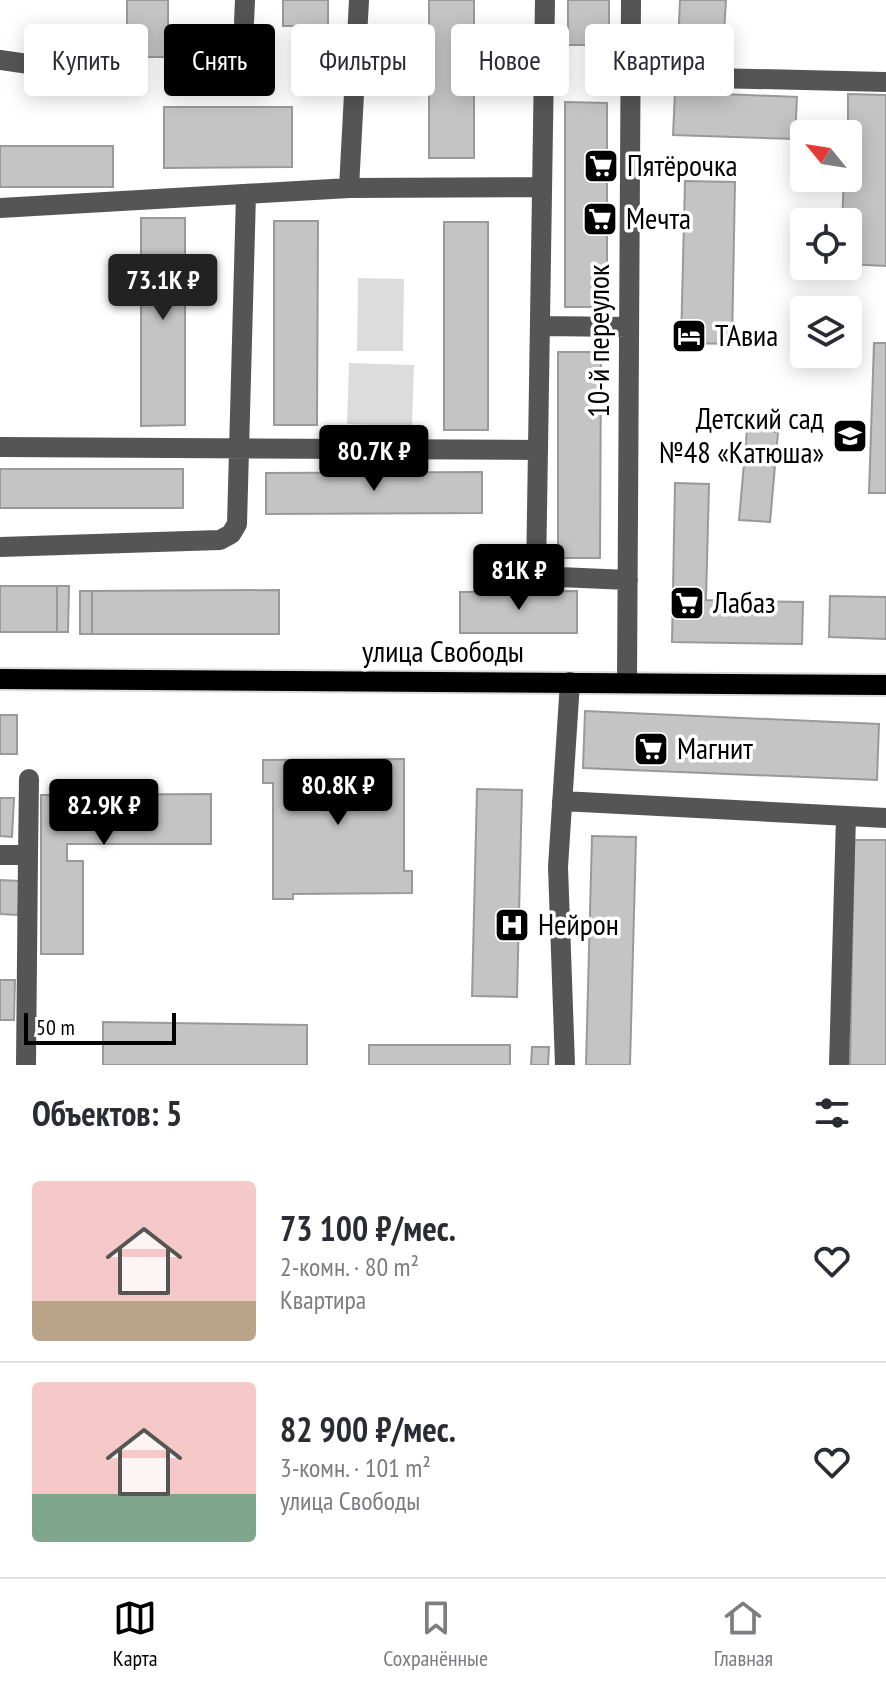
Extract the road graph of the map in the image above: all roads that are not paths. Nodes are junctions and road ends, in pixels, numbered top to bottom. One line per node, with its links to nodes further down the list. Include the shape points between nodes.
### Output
1 (245, 0): 5 (street)
2 (359, 0): 13 (street)
3 (545, 0): 12 (street)
4 (631, 0): 6 (street, 10-й переулок)
5 (244, 22)
6 (631, 24)
7 (0, 60): 8 (street)
8 (24, 63)
9 (734, 78): 10 (street)
10 (886, 82)
11 (631, 96): 17 (street, 10-й переулок)
12 (542, 187): 13 (street); 16 (street)
13 (349, 188): 14 (street)
14 (246, 194): 15 (street); 19 (street)
15 (0, 208)
16 (540, 326): 17 (street); 20 (street)
17 (629, 327): 22 (street, 10-й переулок)
18 (0, 447): 19 (street)
19 (239, 448): 20 (street); 21 (street, via 237,524 220,540)
20 (538, 450): 22 (street, via 536,576)
21 (0, 547)
22 (628, 580): 25 (street, 10-й переулок)
23 (0, 679): 24 (main road, улица Свободы)
24 (570, 682): 25 (main road, улица Свободы); 28 (street)
25 (627, 683): 26 (main road, улица Свободы)
26 (886, 685)
27 (29, 779): 32 (street)
28 (562, 801): 29 (street); 34 (street, via 558,867)
29 (846, 816): 30 (street); 35 (street)
30 (886, 818)
31 (0, 855): 32 (street)
32 (28, 855): 33 (street)
33 (26, 1065)
34 (565, 1065)
35 (839, 1065)

